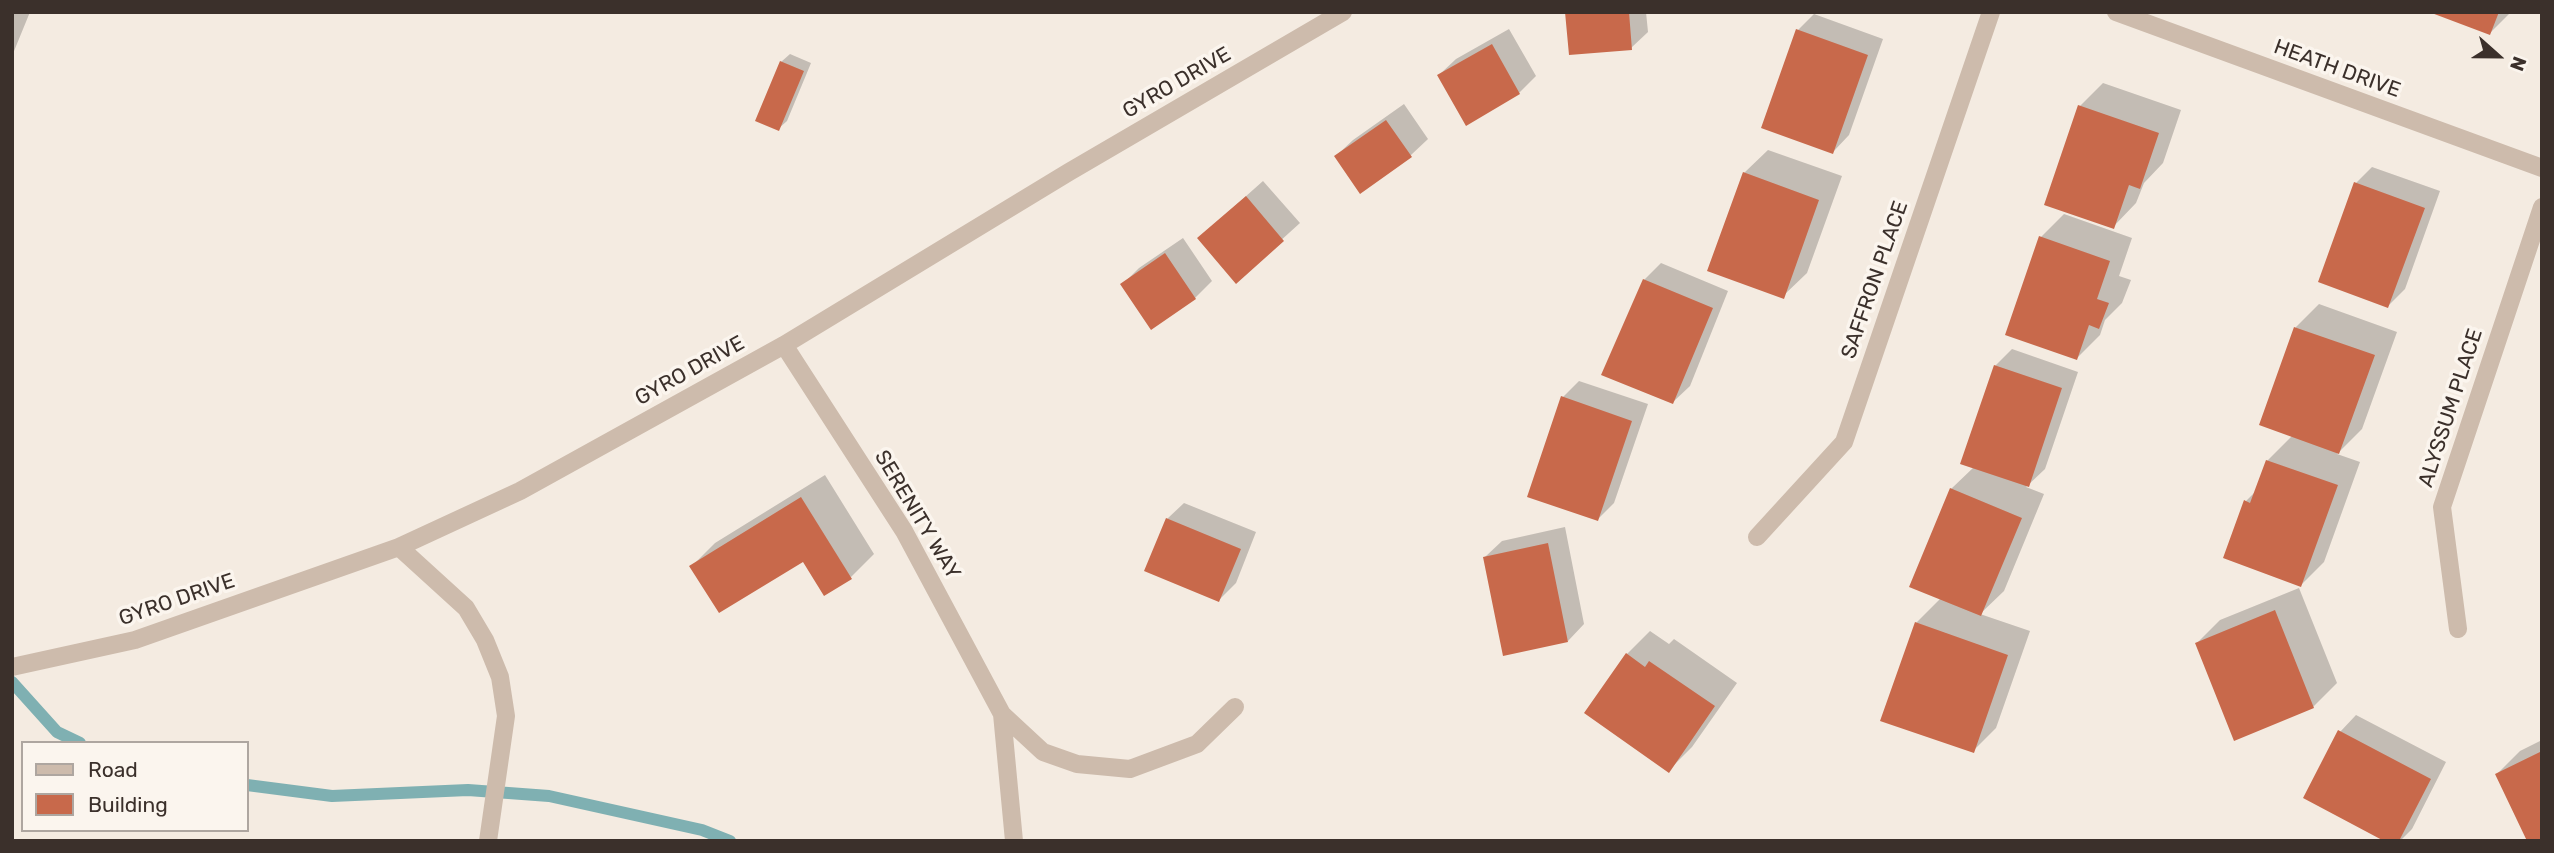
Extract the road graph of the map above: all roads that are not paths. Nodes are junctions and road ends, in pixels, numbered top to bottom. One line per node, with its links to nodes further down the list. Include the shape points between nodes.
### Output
1 (1343, 12): 6 (street, GYRO DRIVE)
2 (1992, 12): 7 (street, SAFFRON PLACE, via 1844,442)
3 (2116, 12): 4 (street, HEATH DRIVE)
4 (2542, 168)
5 (2542, 207): 9 (street, ALYSSUM PLACE, via 2441,507)
6 (784, 345): 8 (street, GYRO DRIVE, via 520,491); 12 (street, SERENITY WAY, via 904,531)
7 (1757, 537)
8 (399, 547): 10 (street, GYRO DRIVE, via 135,640); 13 (street, via 466,608 500,677 506,716)
9 (2458, 629)
10 (12, 667)
11 (1235, 707): 12 (street, SERENITY WAY, via 1197,744 1130,769 1077,764 1043,752)
12 (1002, 714): 14 (street, SERENITY WAY)
13 (488, 841)
14 (1014, 841)

